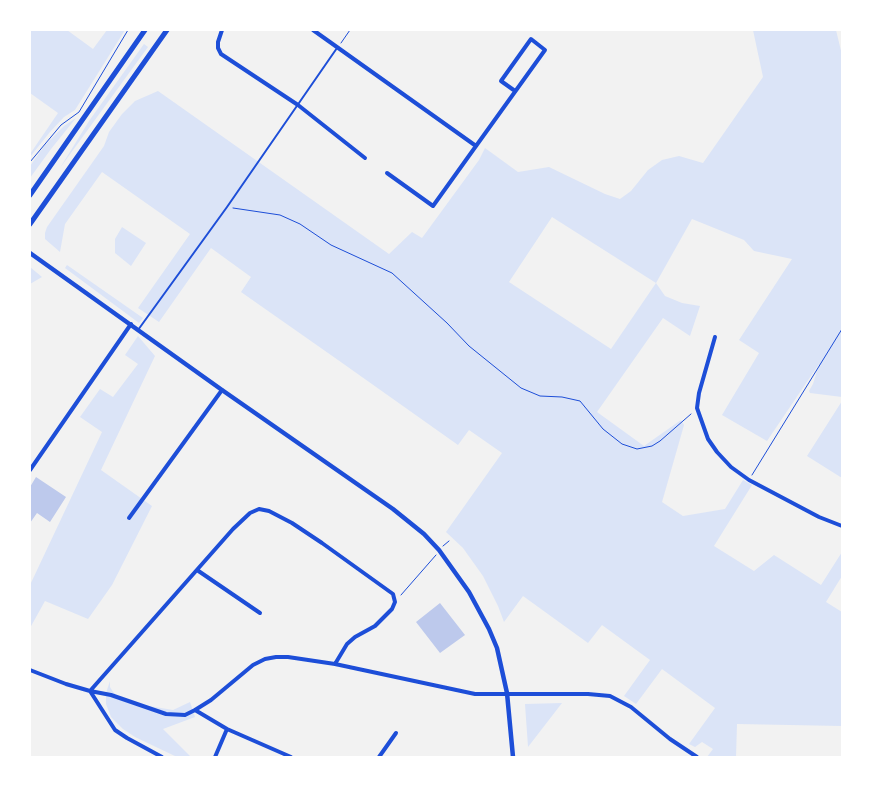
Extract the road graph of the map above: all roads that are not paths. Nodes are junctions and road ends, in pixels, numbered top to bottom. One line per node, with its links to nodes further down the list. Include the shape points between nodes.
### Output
1 (146, 30): 11 (main road)
2 (167, 30): 12 (main road)
3 (222, 30): 7 (street, via 218,42 221,54)
4 (312, 30): 5 (street)
5 (337, 48): 7 (lane); 8 (street)
6 (516, 91): 6 (street, via 501,81 530,39 545,50); 8 (street)
7 (298, 105): 9 (street); 15 (lane)
8 (476, 146): 10 (street, via 433,206)
9 (365, 158)
10 (387, 173)
11 (30, 195)
12 (30, 224)
13 (30, 253): 14 (street)
14 (131, 324): 15 (street); 18 (street)
15 (138, 330): 17 (street)
16 (715, 337): 20 (street, via 697,408 717,452 749,480 818,517)
17 (222, 390): 19 (street); 26 (street, via 424,534 469,592 489,629)
18 (30, 470)
19 (129, 518)
20 (842, 526)
21 (196, 570): 22 (street); 23 (street, via 241,520 259,509 292,523 322,542 387,588 396,602 375,626 346,644); 25 (street)
22 (260, 613)
23 (335, 664): 26 (street, via 475,694); 27 (street, via 288,657 265,659)
24 (30, 670): 25 (street)
25 (90, 691): 27 (street, via 166,714 185,715); 30 (street, via 115,730)
26 (508, 693): 34 (street); 35 (street, via 610,696 631,707)
27 (194, 710): 28 (street)
28 (227, 729): 31 (street); 32 (street)
29 (396, 732): 33 (street)
30 (162, 757)
31 (215, 757)
32 (291, 757)
33 (379, 757)
34 (512, 757)
35 (697, 757)

